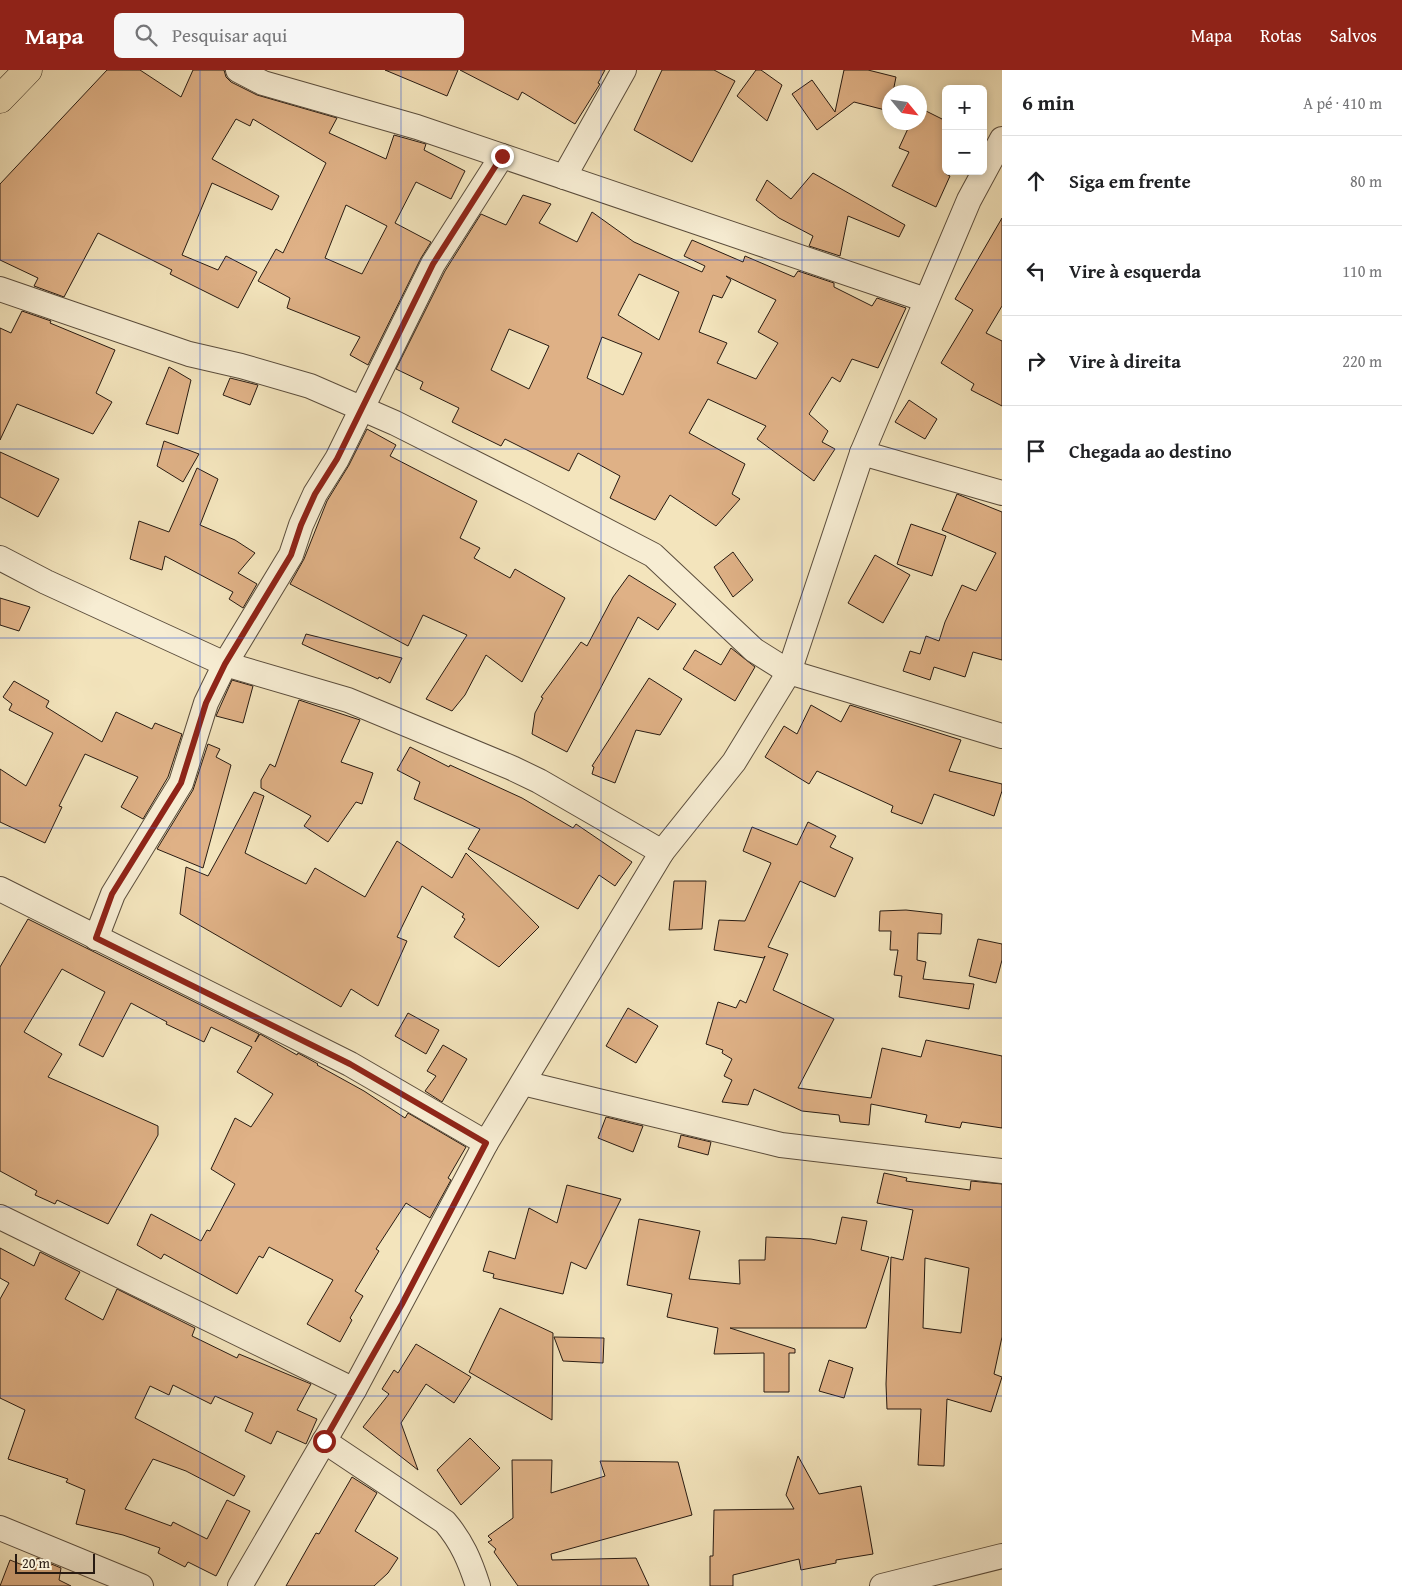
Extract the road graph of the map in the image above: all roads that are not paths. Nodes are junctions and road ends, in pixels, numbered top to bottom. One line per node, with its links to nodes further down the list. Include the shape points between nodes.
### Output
1 (28, 70): 4 (main road)
2 (238, 70): 6 (street, via 263,83 417,126)
3 (624, 70): 7 (street)
4 (0, 99)
5 (1002, 139): 9 (street, via 968,200)
6 (502, 156): 7 (street); 10 (street, via 433,264)
7 (564, 177): 9 (street)
8 (0, 289): 10 (street, via 189,354 310,386)
9 (926, 300): 11 (street)
10 (362, 409): 14 (street, via 315,494 291,555); 15 (street, via 653,555 754,650)
11 (862, 453): 12 (street); 15 (street)
12 (1002, 493)
13 (0, 558): 14 (street)
14 (225, 664): 17 (street, via 348,700 512,768); 19 (street, via 206,703 181,783 112,894)
15 (789, 672): 16 (street); 17 (street, via 734,762)
16 (1002, 736)
17 (662, 852): 20 (street)
18 (0, 889): 19 (street)
19 (96, 938): 21 (street, via 350,1064)
20 (523, 1084): 21 (street); 22 (street, via 781,1145)
21 (486, 1143): 24 (street)
22 (1002, 1170)
23 (0, 1217): 24 (street)
24 (354, 1390): 25 (street)
25 (324, 1441): 30 (street); 31 (street, via 445,1522 469,1557)
26 (0, 1528): 29 (street)
27 (1002, 1556): 28 (street)
28 (936, 1579): 32 (street)
29 (141, 1586)
30 (240, 1586)
31 (478, 1586)
32 (882, 1586)

